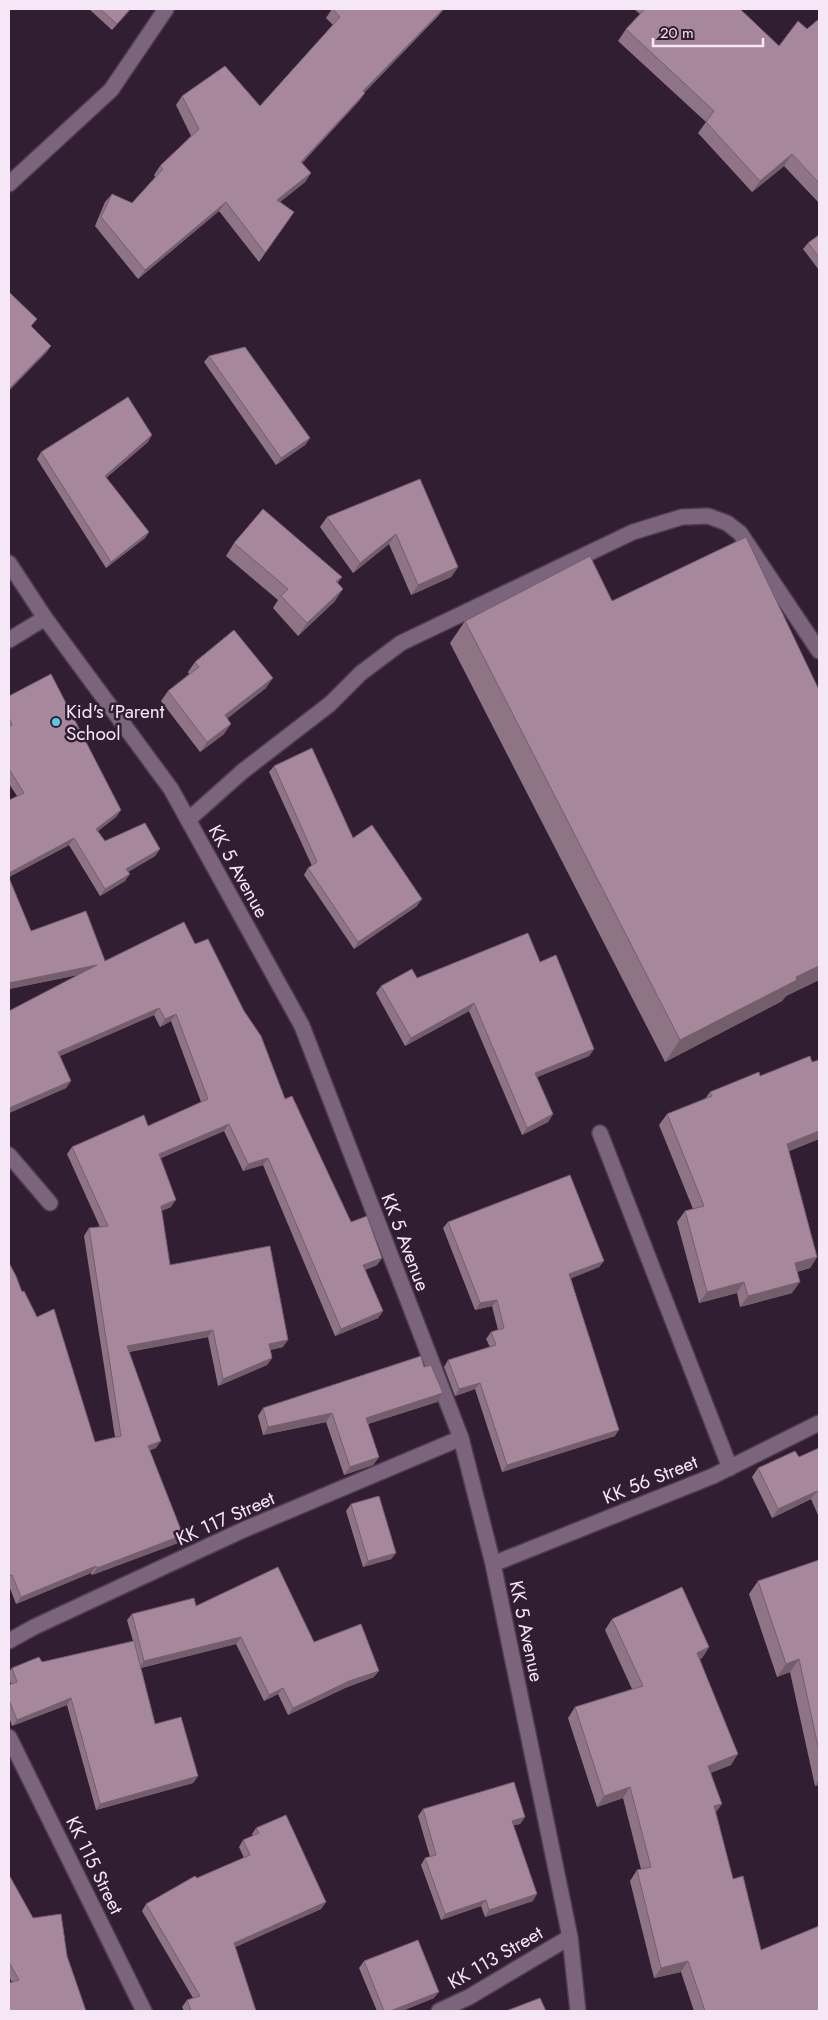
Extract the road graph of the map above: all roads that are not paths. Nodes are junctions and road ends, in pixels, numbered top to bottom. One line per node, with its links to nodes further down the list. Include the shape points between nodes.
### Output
1 (166, 9): 2 (street, via 111,90)
2 (9, 184)
3 (9, 563): 4 (street, KK 5 Avenue)
4 (46, 618): 5 (street); 7 (street, KK 5 Avenue, via 171,789)
5 (9, 640)
6 (819, 651): 7 (street, via 740,533 727,523 708,516 682,517 634,532 401,642)
7 (188, 820): 12 (street, KK 5 Avenue, via 302,1026)
8 (600, 1133): 13 (street)
9 (9, 1155): 10 (street)
10 (50, 1203)
11 (819, 1423): 13 (street, KK 56 Street)
12 (461, 1438): 14 (street, KK 5 Avenue); 15 (street, KK 117 Street, via 243,1530)
13 (730, 1468): 14 (street, KK 56 Street)
14 (492, 1564): 17 (street, KK 5 Avenue)
15 (9, 1641)
16 (9, 1737): 18 (street, KK 115 Street)
17 (570, 1937): 19 (street, KK 113 Street, via 469,1998); 20 (street, KK 5 Avenue)
18 (144, 2011)
19 (439, 2011)
20 (578, 2011)

